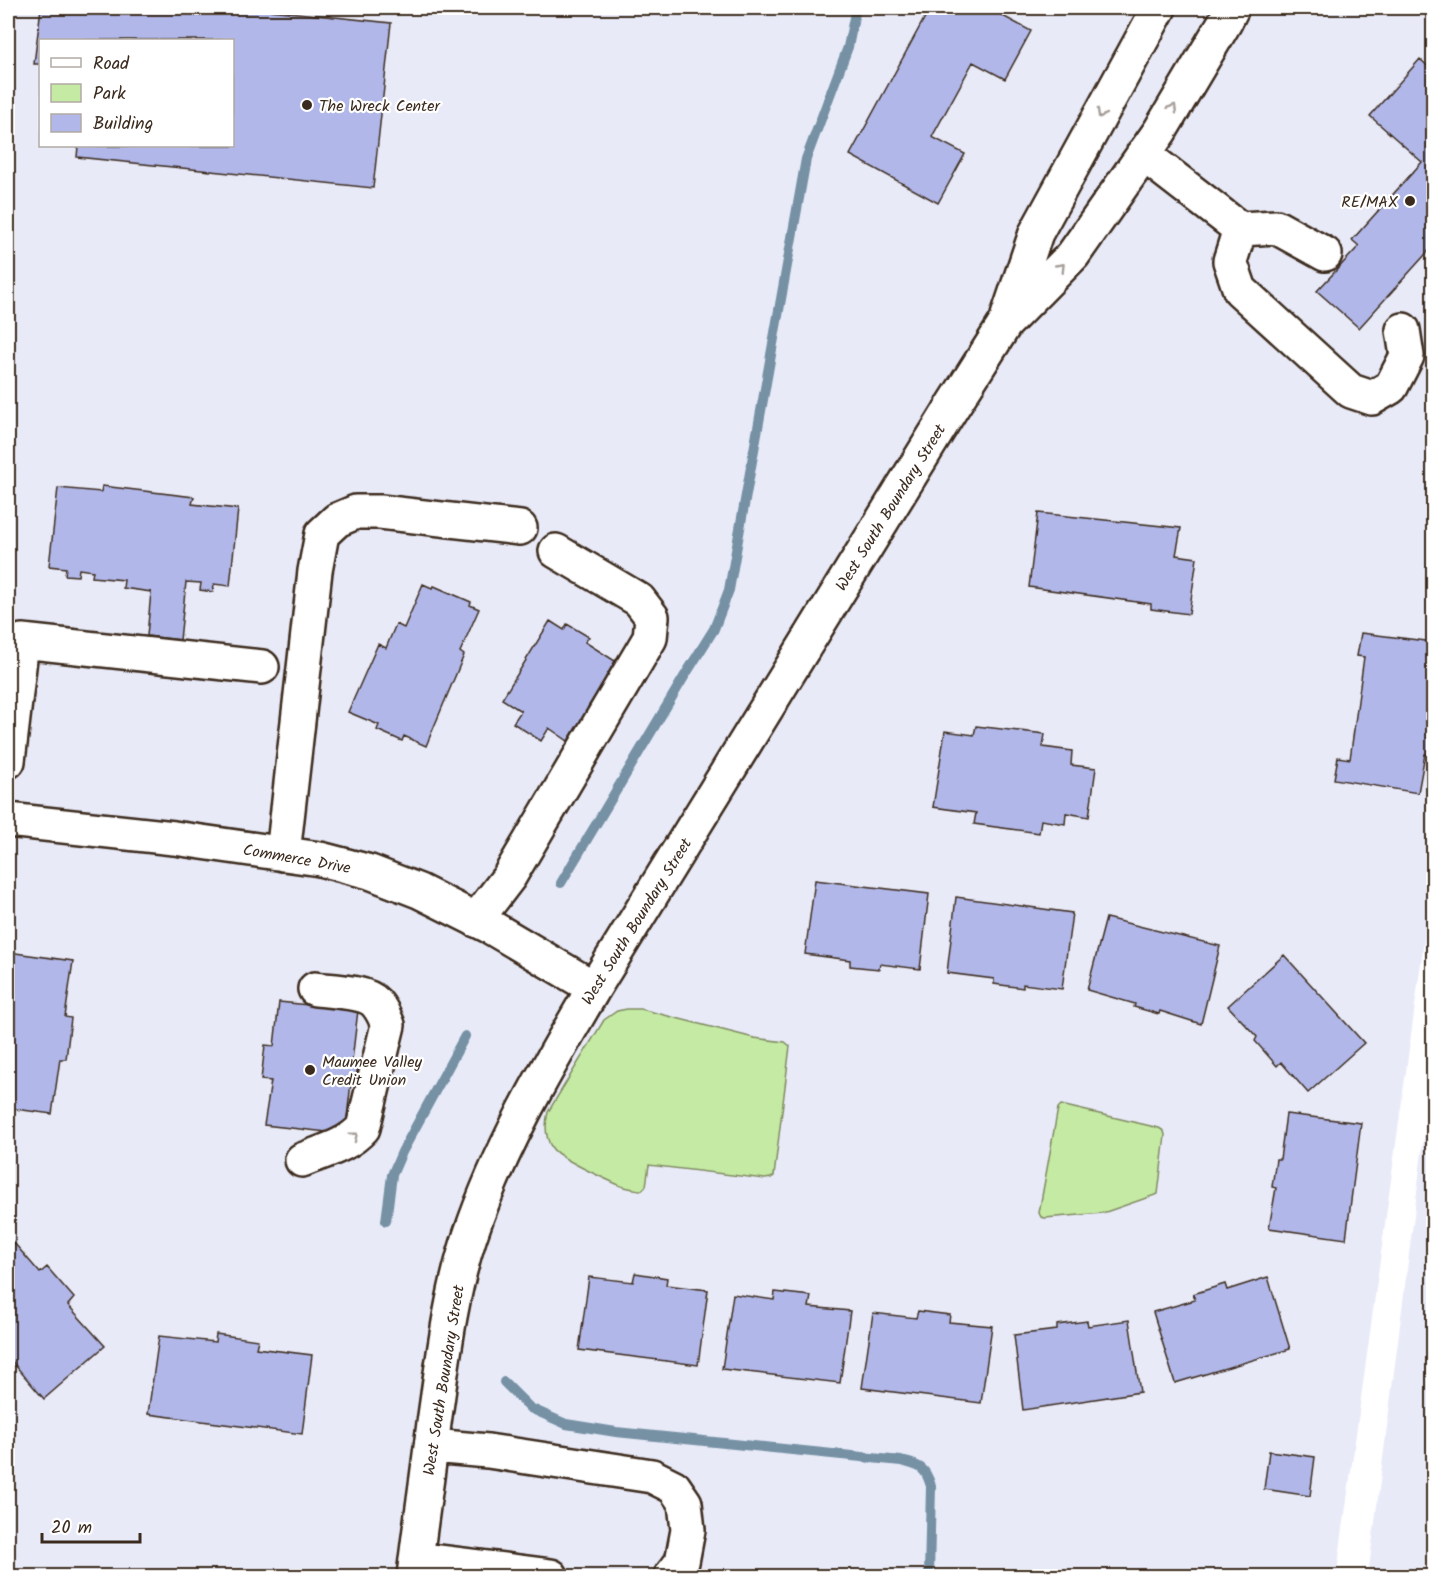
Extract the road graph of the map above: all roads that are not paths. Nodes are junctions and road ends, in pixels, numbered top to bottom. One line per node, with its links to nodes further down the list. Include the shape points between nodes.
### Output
1 (1159, 8): 6 (street, West South Boundary Street, one-way to 6, via 1036,233)
2 (1232, 8): 3 (street, West South Boundary Street, one-way to 2)
3 (1143, 154): 4 (street); 6 (street, West South Boundary Street, one-way to 3, via 1073,255)
4 (1240, 229): 5 (street, via 1276,227); 7 (street, via 1230,261 1240,290 1351,391 1372,398 1391,387 1407,356)
5 (1324, 254)
6 (1005, 324): 15 (street, West South Boundary Street)
7 (1403, 330)
8 (520, 528): 13 (street, via 356,512 337,520 322,534)
9 (556, 551): 14 (street, via 639,600 652,617 650,638 508,877)
10 (262, 667): 11 (street, via 22,640)
11 (8, 761)
12 (8, 820): 13 (street, Commerce Drive)
13 (283, 854): 14 (street, Commerce Drive, via 370,872)
14 (476, 920): 15 (street, Commerce Drive)
15 (594, 988): 18 (street, West South Boundary Street, via 498,1163 470,1236 443,1355)
16 (315, 989): 17 (street, one-way to 16, via 342,1144 363,1128 388,1025 375,1002 366,996)
17 (302, 1160)
18 (432, 1446): 19 (street, West South Boundary Street); 21 (street, via 488,1450 652,1476 674,1487 685,1503 688,1530 682,1562)
19 (415, 1568): 20 (street)
20 (551, 1576)
21 (671, 1576)

